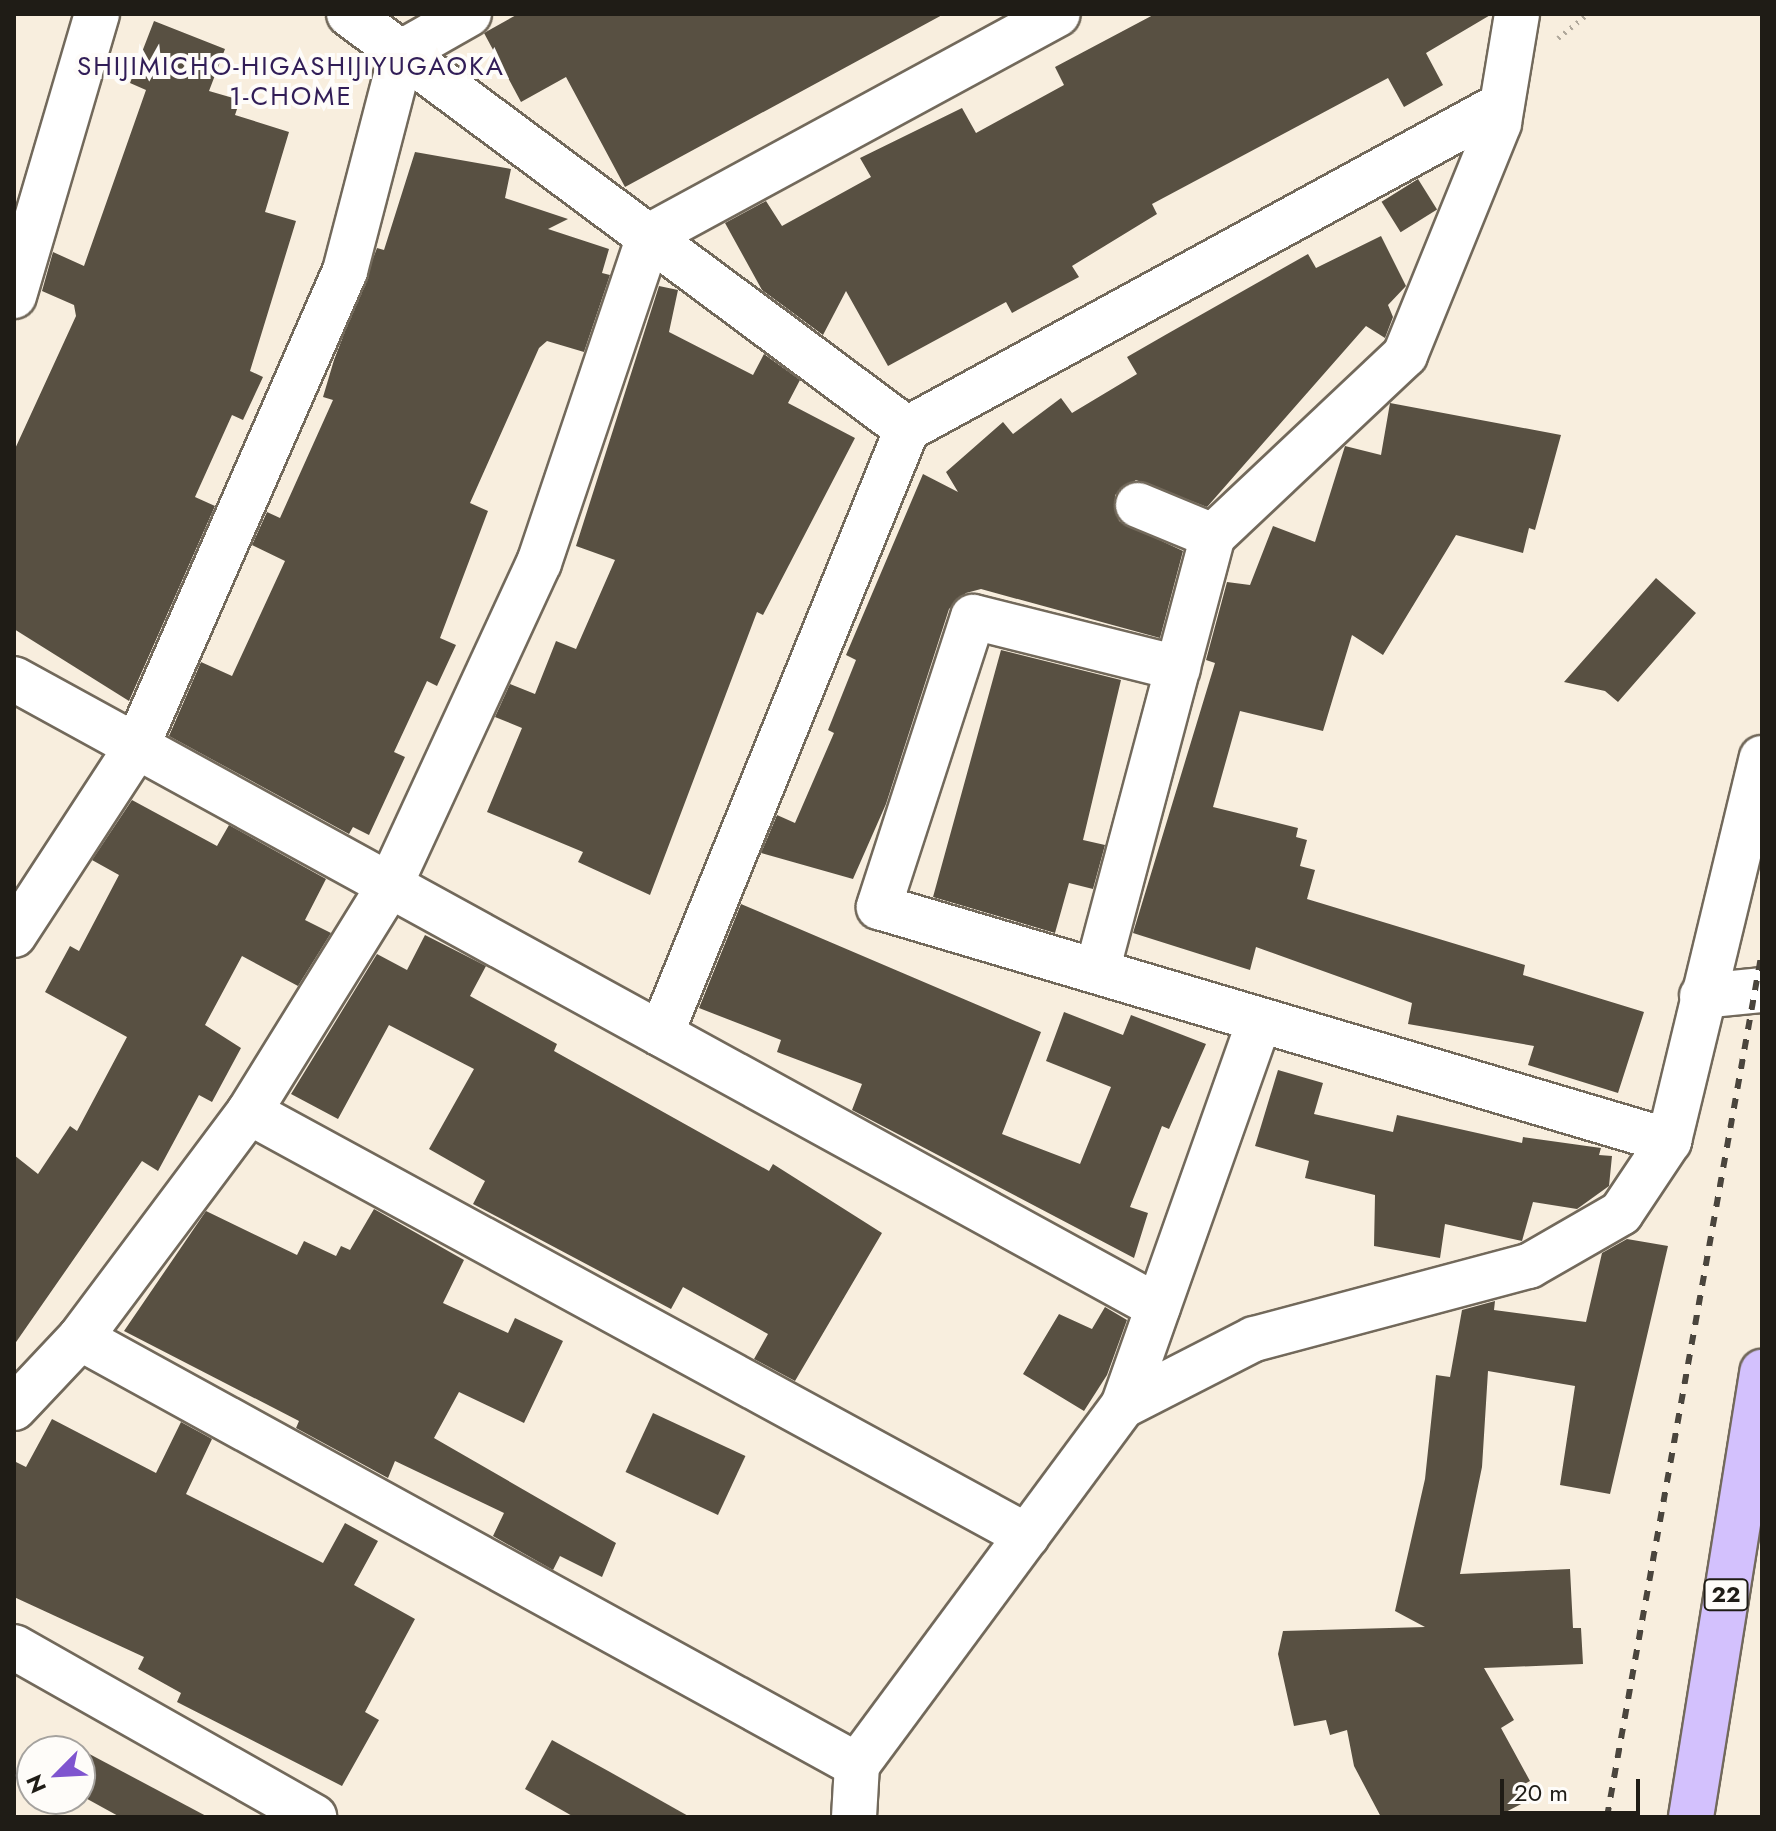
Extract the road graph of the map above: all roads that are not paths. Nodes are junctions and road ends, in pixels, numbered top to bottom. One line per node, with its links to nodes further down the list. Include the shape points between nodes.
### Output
1 (97, 14): 9 (street)
2 (349, 14): 6 (street)
3 (469, 14): 6 (street)
4 (1058, 14): 8 (street)
5 (1517, 14): 7 (street)
6 (402, 52): 8 (street); 15 (street, via 345,271)
7 (1501, 105): 10 (street); 12 (street, via 1405,355)
8 (649, 236): 10 (street); 17 (street, via 539,563)
9 (14, 296)
10 (907, 429): 23 (street)
11 (1138, 505): 12 (street)
12 (1213, 536): 13 (street)
13 (1178, 668): 19 (street); 19 (street, via 973,617 879,907)
14 (14, 679): 15 (street)
15 (137, 746): 17 (street); 18 (street)
16 (1762, 758): 21 (street)
17 (390, 885): 23 (street); 24 (street)
18 (14, 935)
19 (1097, 971): 22 (street)
20 (1762, 990): 21 (street)
21 (1702, 996): 25 (street)
22 (1258, 1024): 25 (street); 26 (street)
23 (661, 1034): 26 (street)
24 (249, 1112): 27 (street); 31 (street)
25 (1669, 1141): 29 (street, via 1621,1213 1529,1266 1254,1339)
26 (1158, 1307): 29 (street)
27 (80, 1338): 30 (street); 33 (street)
28 (1762, 1372): 36 (main road, 22)
29 (1123, 1406): 31 (street)
30 (14, 1408)
31 (1027, 1536): 33 (street)
32 (14, 1647): 34 (street)
33 (857, 1765): 35 (street)
34 (314, 1817)
35 (854, 1817)
36 (1691, 1817)

